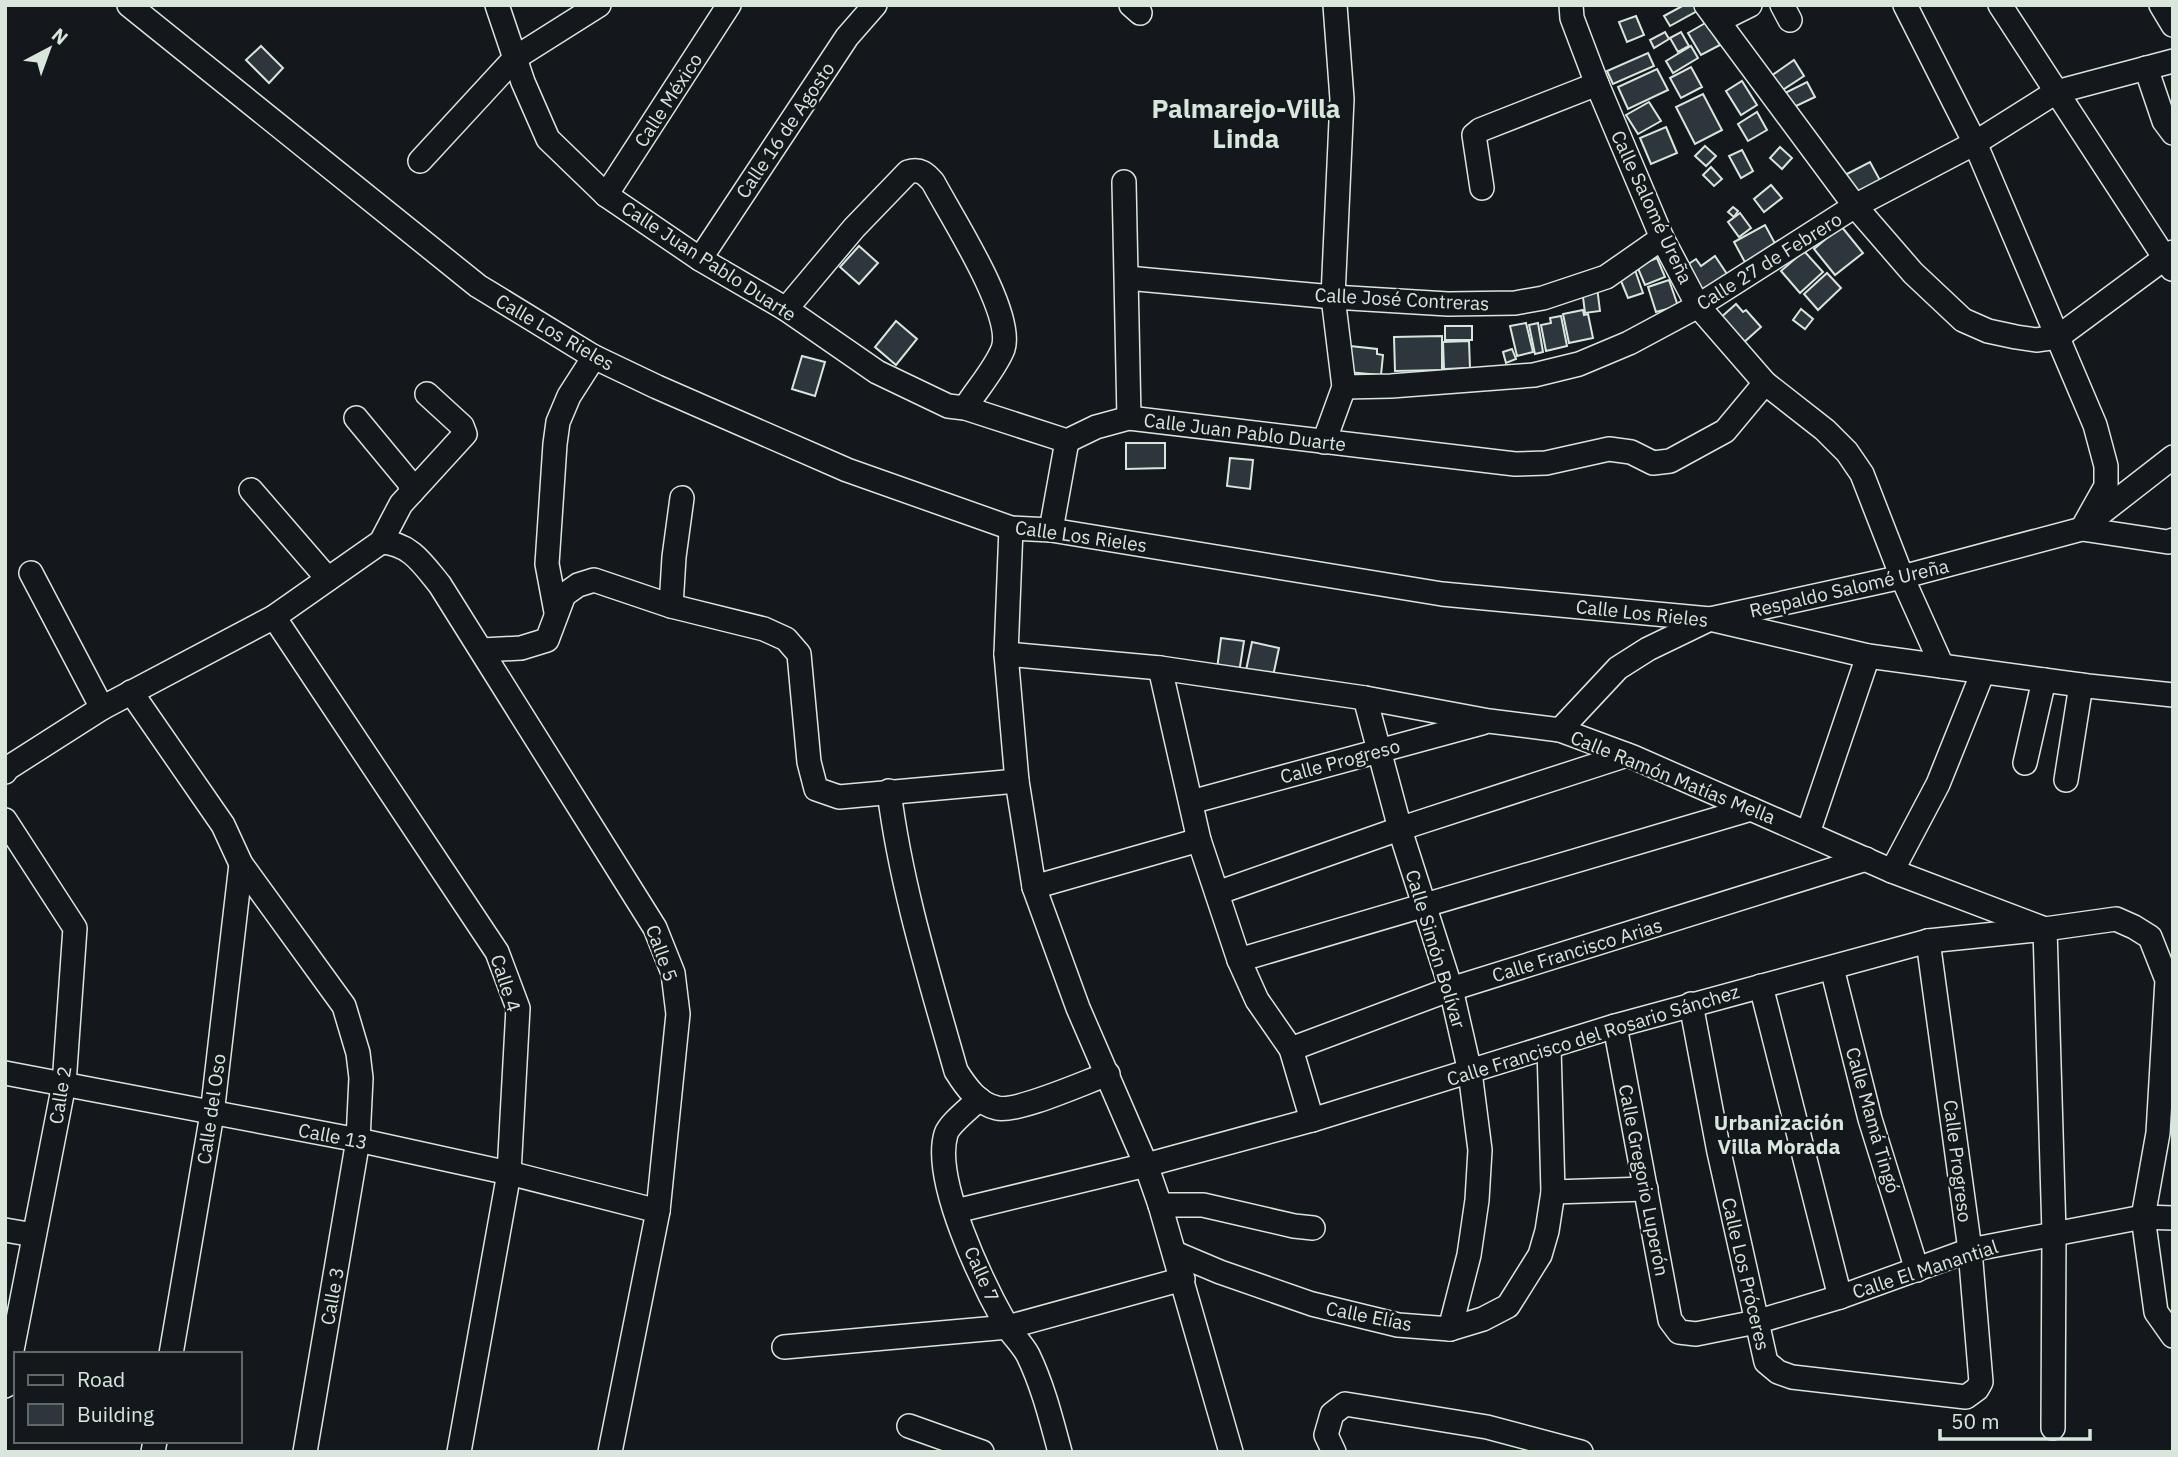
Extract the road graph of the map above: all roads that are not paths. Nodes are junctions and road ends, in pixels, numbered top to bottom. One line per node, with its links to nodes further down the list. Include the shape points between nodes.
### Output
1 (129, 5): 34 (street, Calle Los Rieles, via 478,286)
2 (497, 5): 14 (street, Calle Juan Pablo Duarte)
3 (599, 5): 14 (street)
4 (729, 5): 24 (street, Calle México)
5 (875, 5): 27 (street, Calle 16 de Agosto, via 847,37)
6 (1335, 5): 30 (street, via 1342,99)
7 (1571, 5): 17 (street, Calle Salomé Ureña)
8 (1750, 5): 12 (street)
9 (1905, 5): 20 (street)
10 (2000, 5): 18 (street)
11 (2161, 5): 13 (street)
12 (1712, 13): 25 (street)
13 (2173, 25)
14 (515, 58): 21 (street); 24 (street, Calle Juan Pablo Duarte, via 548,139)
15 (2173, 61): 16 (street, Calle 27 de Febrero)
16 (2146, 68): 18 (street, Calle 27 de Febrero); 19 (street, via 2164,121)
17 (1597, 84): 23 (street, via 1474,135); 26 (street, Calle Salomé Ureña)
18 (2056, 92): 20 (street, Calle 27 de Febrero); 28 (street)
19 (2173, 133)
20 (1975, 143): 25 (street, Calle 27 de Febrero); 33 (street)
21 (420, 160)
22 (1124, 182): 29 (street)
23 (1482, 188)
24 (606, 195): 27 (street, Calle Juan Pablo Duarte)
25 (1855, 206): 31 (street, Calle 27 de Febrero); 33 (street, via 1913,273 1964,320 2016,337)
26 (1662, 238): 30 (street, Calle José Contreras, via 1606,277 1544,298 1448,304); 31 (street, Calle Salomé Ureña)
27 (700, 259): 32 (street, Calle Juan Pablo Duarte)
28 (2170, 260): 33 (street)
29 (1127, 278): 30 (street, Calle José Contreras); 40 (street)
30 (1333, 297): 36 (street)
31 (1698, 306): 35 (street, Calle Salomé Ureña); 36 (street, Calle 27 de Febrero, via 1629,343 1579,364 1534,375)
32 (786, 309): 38 (street, Calle Juan Pablo Duarte, via 877,373 948,406); 38 (street, via 908,172 921,171 933,182 994,296 1005,336 1002,350)
33 (2058, 337): 48 (street, via 2095,425 2107,477)
34 (594, 357): 47 (street, Calle Los Rieles, via 848,470); 56 (street, via 558,422 547,565)
35 (1765, 383): 42 (street, Calle Juan Pablo Duarte, via 1725,431 1670,461 1653,463 1631,452 1609,449 1546,463 1515,464); 53 (street, Calle Salomé Ureña, via 1847,452 1862,474)
36 (1344, 387): 42 (street)
37 (426, 394): 45 (street, via 465,434)
38 (965, 408): 41 (street, Calle Juan Pablo Duarte)
39 (356, 418): 45 (street, via 409,482)
40 (1129, 418): 41 (street, Calle Juan Pablo Duarte); 42 (street, Calle Juan Pablo Duarte)
41 (1067, 441): 49 (street)
42 (1324, 442)
43 (2173, 457): 48 (street)
44 (251, 490): 54 (street)
45 (412, 492): 51 (street)
46 (682, 498): 55 (street)
47 (1011, 528): 49 (street, Calle Los Rieles); 60 (street)
48 (2082, 529): 50 (street, Respaldo Salomé Ureña); 53 (street, Respaldo Salomé Ureña)
49 (1051, 530): 58 (street, Calle Los Rieles, via 1442,594)
50 (2173, 540)
51 (381, 542): 54 (street); 59 (street, Calle 5, via 397,542 416,556)
52 (30, 573): 70 (street)
53 (1902, 577): 58 (street, Respaldo Salomé Ureña); 62 (street, Calle Salomé Ureña)
54 (328, 579): 57 (street)
55 (671, 606): 56 (street, via 594,580 564,595); 79 (street, via 764,629 786,639 799,654 809,762 816,789 839,797)
56 (556, 612): 59 (street, via 547,640 521,648)
57 (275, 617): 67 (street); 112 (street, Calle 4, via 497,952 518,1008)
58 (1710, 619): 61 (street, Calle Los Rieles); 72 (street, Respaldo Salomé Ureña, via 1618,667)
59 (482, 650): 116 (street, Calle 5, via 655,928 673,973 678,1014)
60 (1006, 654): 63 (street, Calle Ramón Matías Mella); 78 (street)
61 (1868, 656): 62 (street, Calle Los Rieles); 84 (street)
62 (1942, 666): 64 (street, Calle Los Rieles)
63 (1160, 668): 69 (street, Calle Ramón Matías Mella); 80 (street)
64 (1983, 672): 65 (street, Calle Los Rieles); 88 (street, via 1938,784)
65 (2044, 680): 66 (street, Calle Los Rieles); 75 (street)
66 (2081, 685): 68 (street, Calle Los Rieles); 77 (street)
67 (131, 692): 70 (street); 87 (street, Calle 3, via 223,825)
68 (2173, 695)
69 (1365, 698): 71 (street, Calle Ramón Matías Mella); 73 (street, Calle Simón Bolívar)
70 (102, 708): 76 (street)
71 (1489, 721): 72 (street, Calle Ramón Matías Mella); 73 (street, Calle Progreso)
72 (1560, 730): 74 (street, Calle Ramón Matías Mella)
73 (1378, 751): 80 (street, Calle Progreso); 83 (street, Calle Simón Bolívar)
74 (1627, 755): 81 (street, Calle Ramón Matías Mella); 83 (street)
75 (2025, 763)
76 (6, 767)
77 (2066, 780)
78 (1017, 781): 79 (street); 89 (street)
79 (889, 791): 106 (street, via 908,894 957,1072)
80 (1191, 802): 85 (street)
81 (1751, 809): 84 (street, Calle Ramón Matías Mella); 91 (street)
82 (5, 820): 105 (street, Calle 2, via 75,928)
83 (1399, 829): 90 (street); 91 (street, Calle Simón Bolívar)
84 (1808, 833): 86 (street, Calle Ramón Matías Mella)
85 (1199, 840): 89 (street); 90 (street)
86 (1866, 859): 88 (street, Calle Ramón Matías Mella); 97 (street, Calle Francisco Arias)
87 (242, 864): 107 (street, Calle del Oso); 110 (street, Calle 3, via 344,1006 361,1077)
88 (1892, 871): 92 (street, Calle Ramón Matías Mella)
89 (1034, 887): 104 (street, via 1078,1008)
90 (1217, 893): 94 (street)
91 (1423, 906): 94 (street); 97 (street, Calle Simón Bolívar)
92 (2046, 929): 93 (street, Calle Francisco del Rosario Sánchez); 109 (street, Calle Ramón Matías Mella, via 2116,919 2150,937 2167,980); 122 (street)
93 (1928, 941): 95 (street, Calle Francisco del Rosario Sánchez); 124 (street, Calle Progreso)
94 (1239, 960): 101 (street, via 1257,1000)
95 (1832, 968): 96 (street, Calle Francisco del Rosario Sánchez); 126 (street, Calle Mamá Tingó, via 1870,1119)
96 (1761, 986): 98 (street, Calle Francisco del Rosario Sánchez); 128 (street)
97 (1451, 989): 101 (street, Calle Francisco Arias); 102 (street, Calle Simón Bolívar)
98 (1691, 1004): 99 (street, Calle Francisco del Rosario Sánchez); 129 (street, Calle Los Próceres)
99 (1615, 1026): 100 (street, Calle Francisco del Rosario Sánchez); 113 (street, Calle Gregorio Luperón)
100 (1549, 1047): 102 (street, Calle Francisco del Rosario Sánchez); 114 (street, Calle Elías)
101 (1291, 1049): 108 (street)
102 (1469, 1072): 108 (street, Calle Francisco del Rosario Sánchez); 131 (street, Calle Simón Bolívar, via 1480,1150 1477,1200)
103 (5, 1073): 105 (street, Calle 13)
104 (1108, 1074): 106 (street, via 1017,1107 997,1109); 111 (street)
105 (64, 1084): 107 (street, Calle 13); 123 (street, Calle 2)
106 (979, 1099): 117 (street, Calle 7, via 946,1131 943,1161)
107 (212, 1114): 110 (street, Calle 13); 135 (street, Calle del Oso)
108 (1312, 1121): 111 (street, Calle Francisco del Rosario Sánchez)
109 (2165, 1130): 118 (street)
110 (358, 1140): 112 (street, Calle 13); 141 (street, Calle 3)
111 (1146, 1165): 115 (street); 117 (street, Calle Francisco del Rosario Sánchez)
112 (509, 1172): 116 (street, Calle 13); 142 (street, Calle 4)
113 (1646, 1189): 114 (street); 132 (street, Calle Gregorio Luperón, via 1671,1321)
114 (1553, 1192): 131 (street, Calle Elías, via 1539,1255 1508,1306)
115 (1160, 1205): 120 (street, via 1203,1205); 125 (street)
116 (658, 1211): 143 (street, Calle 5)
117 (956, 1211): 130 (street, Calle 7)
118 (2143, 1217): 119 (street, Calle El Manantial); 122 (street, Calle El Manantial); 133 (street, via 2156,1312)
119 (2173, 1218)
120 (1313, 1228)
121 (5, 1230): 123 (street)
122 (2054, 1233): 124 (street, Calle El Manantial); 139 (street)
123 (34, 1235): 136 (street, Calle 2)
124 (1970, 1250): 126 (street, Calle El Manantial); 137 (street, Calle Progreso)
125 (1175, 1253): 127 (street); 131 (street, Calle Elías, via 1312,1304 1398,1325)
126 (1917, 1270): 128 (street, Calle El Manantial)
127 (1183, 1279): 130 (street); 146 (street)
128 (1840, 1297): 129 (street, Calle El Manantial)
129 (1756, 1322): 132 (street, Calle El Manantial, via 1696,1334); 137 (street, Calle Los Próceres, via 1766,1362 1792,1377 1966,1397)
130 (1007, 1327): 134 (street); 145 (street, Calle 7, via 1027,1354)
131 (1450, 1329)
132 (1679, 1332)
133 (2173, 1336)
134 (784, 1348)
135 (171, 1352)
136 (6, 1378)
137 (1981, 1382)
138 (909, 1426): 144 (street)
139 (2053, 1428)
140 (1575, 1451): 147 (street, via 1487,1427 1345,1404 1332,1414 1326,1435)
141 (305, 1452)
142 (459, 1452)
143 (610, 1452)
144 (982, 1452)
145 (1060, 1452)
146 (1231, 1452)
147 (1334, 1452)

